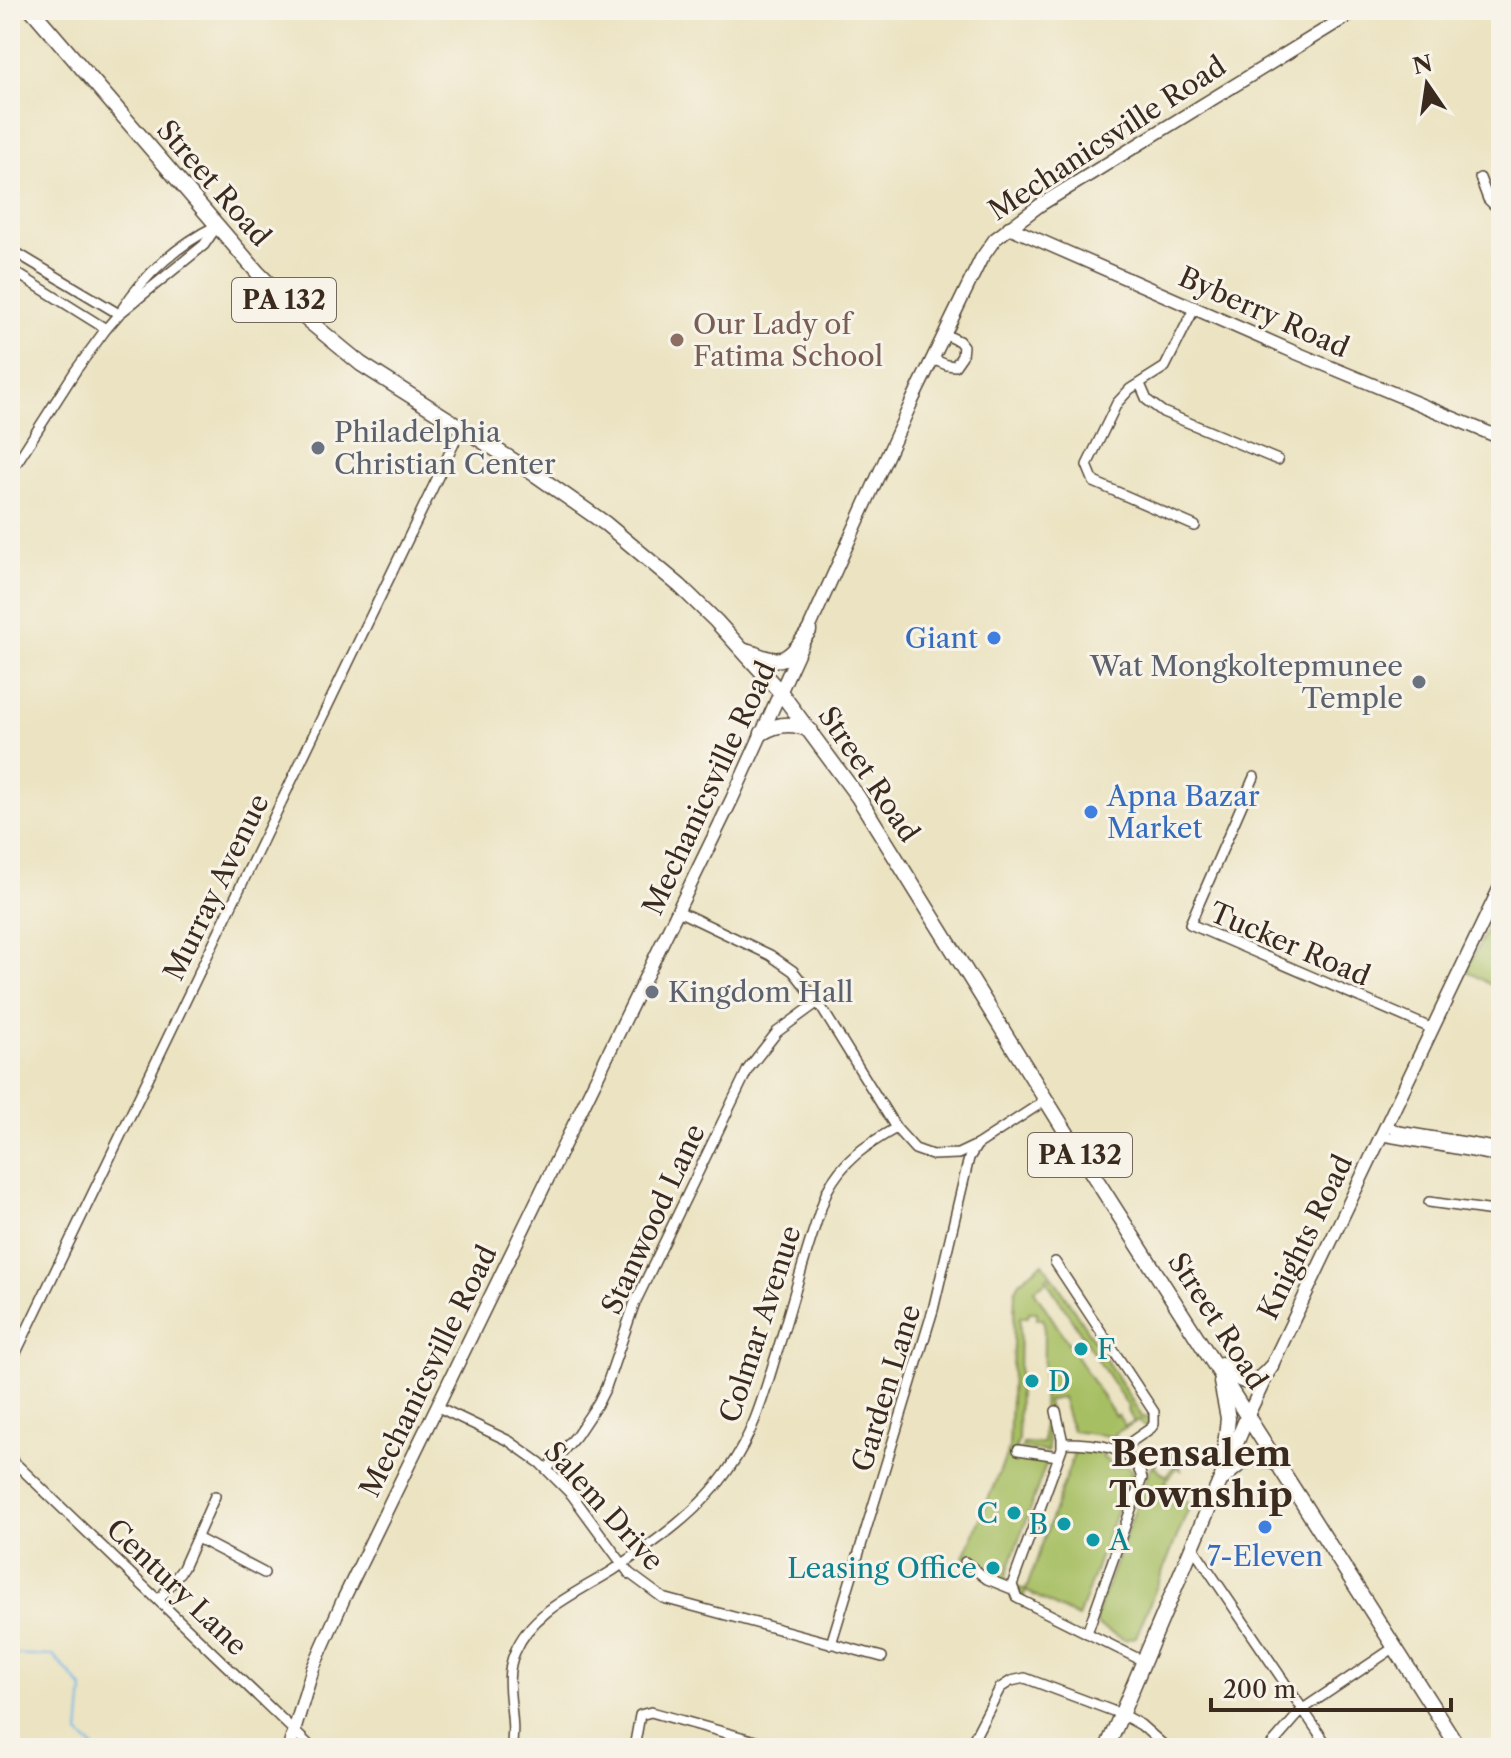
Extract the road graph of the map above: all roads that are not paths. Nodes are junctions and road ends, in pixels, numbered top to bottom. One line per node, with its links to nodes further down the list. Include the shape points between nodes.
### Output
1 (32, 10): 5 (main road, Street Road / PA 132)
2 (1357, 10): 6 (street, Mechanicsville Road)
3 (1480, 178): 4 (street, via 1488,199)
4 (1501, 212)
5 (217, 226): 10 (street, via 195,236 142,281); 15 (main road, Street Road / PA 132, via 323,335)
6 (1009, 227): 9 (street, Byberry Road); 12 (street, Mechanicsville Road, via 981,259)
7 (10, 249): 10 (street)
8 (10, 269): 11 (street)
9 (1195, 307): 14 (street, via 1165,367); 16 (street, Byberry Road)
10 (119, 314): 11 (street)
11 (106, 329): 18 (street)
12 (944, 334): 13 (street, Mechanicsville Road); 13 (street, via 959,341 962,356 955,366)
13 (932, 359): 20 (street, Mechanicsville Road)
14 (1140, 384): 17 (street, via 1147,400 1163,412); 19 (street, via 1117,403 1088,471 1094,482)
15 (461, 429): 21 (main road, Street Road / PA 132, via 606,524); 40 (street, Murray Avenue)
16 (1501, 438)
17 (1278, 460)
18 (10, 473)
19 (1195, 526)
20 (809, 631): 21 (main road, via 790,656 779,661); 22 (street, Mechanicsville Road)
21 (739, 645): 22 (main road, Street Road / PA 132)
22 (781, 693): 23 (main road, Street Road / PA 132); 24 (street, Mechanicsville Road)
23 (811, 732): 24 (main road, via 784,724); 30 (main road, Street Road / PA 132, via 858,797)
24 (762, 733): 27 (street, Mechanicsville Road)
25 (1254, 777): 29 (street, Tucker Road, via 1190,924)
26 (1501, 885): 29 (street, Knights Road)
27 (678, 911): 28 (street, via 780,961); 42 (street, Mechanicsville Road)
28 (818, 1002): 31 (street); 51 (street, Stanwood Lane, via 777,1032 748,1069 634,1305 598,1403)
29 (1433, 1029): 32 (street, Knights Road)
30 (1046, 1100): 33 (street); 39 (main road, Street Road / PA 132)
31 (896, 1128): 33 (street, via 908,1143 932,1155 958,1154); 57 (street, Colmar Avenue, via 856,1152 827,1191 754,1424 731,1466 691,1511)
32 (1385, 1131): 34 (street); 35 (street); 41 (street, Knights Road)
33 (977, 1145): 62 (street, Garden Lane, via 969,1158 933,1310)
34 (1501, 1148)
35 (1501, 1157)
36 (1429, 1202): 37 (street)
37 (1501, 1212)
38 (1055, 1262): 47 (street, via 1154,1412 1151,1428)
39 (1210, 1357): 41 (main road, via 1243,1382 1256,1382); 44 (main road, Street Road / PA 132); 52 (main road, via 1228,1418)
40 (10, 1365)
41 (1271, 1367): 44 (street, Knights Road)
42 (438, 1407): 51 (street, Salem Drive, via 509,1441); 68 (street, Mechanicsville Road, via 318,1653)
43 (1056, 1411): 45 (street)
44 (1248, 1415): 50 (main road, Street Road / PA 132); 52 (main road, Knights Road)
45 (1063, 1443): 47 (street, via 1099,1444); 48 (street)
46 (1018, 1450): 48 (street)
47 (1118, 1451): 61 (street, via 1139,1468 1142,1478)
48 (1058, 1456): 59 (street)
49 (10, 1458): 60 (street, Century Lane)
50 (1279, 1465): 52 (main road, via 1245,1459); 63 (main road, Street Road / PA 132)
51 (547, 1469): 57 (street, Salem Drive)
52 (1216, 1487): 55 (main road, Knights Road)
53 (215, 1496): 54 (street)
54 (197, 1538): 58 (street); 60 (street)
55 (1191, 1545): 65 (main road, Knights Road); 66 (street)
56 (965, 1562): 59 (street)
57 (621, 1564): 62 (street, Salem Drive, via 663,1598); 71 (street, Colmar Avenue, via 554,1607 523,1636 509,1675)
58 (264, 1573)
59 (1012, 1589): 61 (street, via 1017,1598)
60 (159, 1600): 68 (street, Century Lane)
61 (1087, 1633): 65 (street)
62 (831, 1644): 64 (street, Salem Drive)
63 (1395, 1647): 66 (street); 79 (main road, Street Road / PA 132)
64 (882, 1657)
65 (1143, 1661): 67 (main road, Knights Road)
66 (1303, 1709): 77 (street); 78 (street)
67 (1121, 1714): 74 (street, via 1039,1682 1011,1681 1000,1688); 75 (main road, Knights Road); 76 (street)
68 (294, 1730): 69 (street, Mechanicsville Road); 70 (street, Century Lane)
69 (289, 1748)
70 (312, 1748)
71 (511, 1748)
72 (634, 1748): 73 (street, via 640,1715 651,1712)
73 (780, 1748)
74 (969, 1748)
75 (1107, 1748)
76 (1167, 1748)
77 (1269, 1748)
78 (1329, 1748)
79 (1459, 1748)

